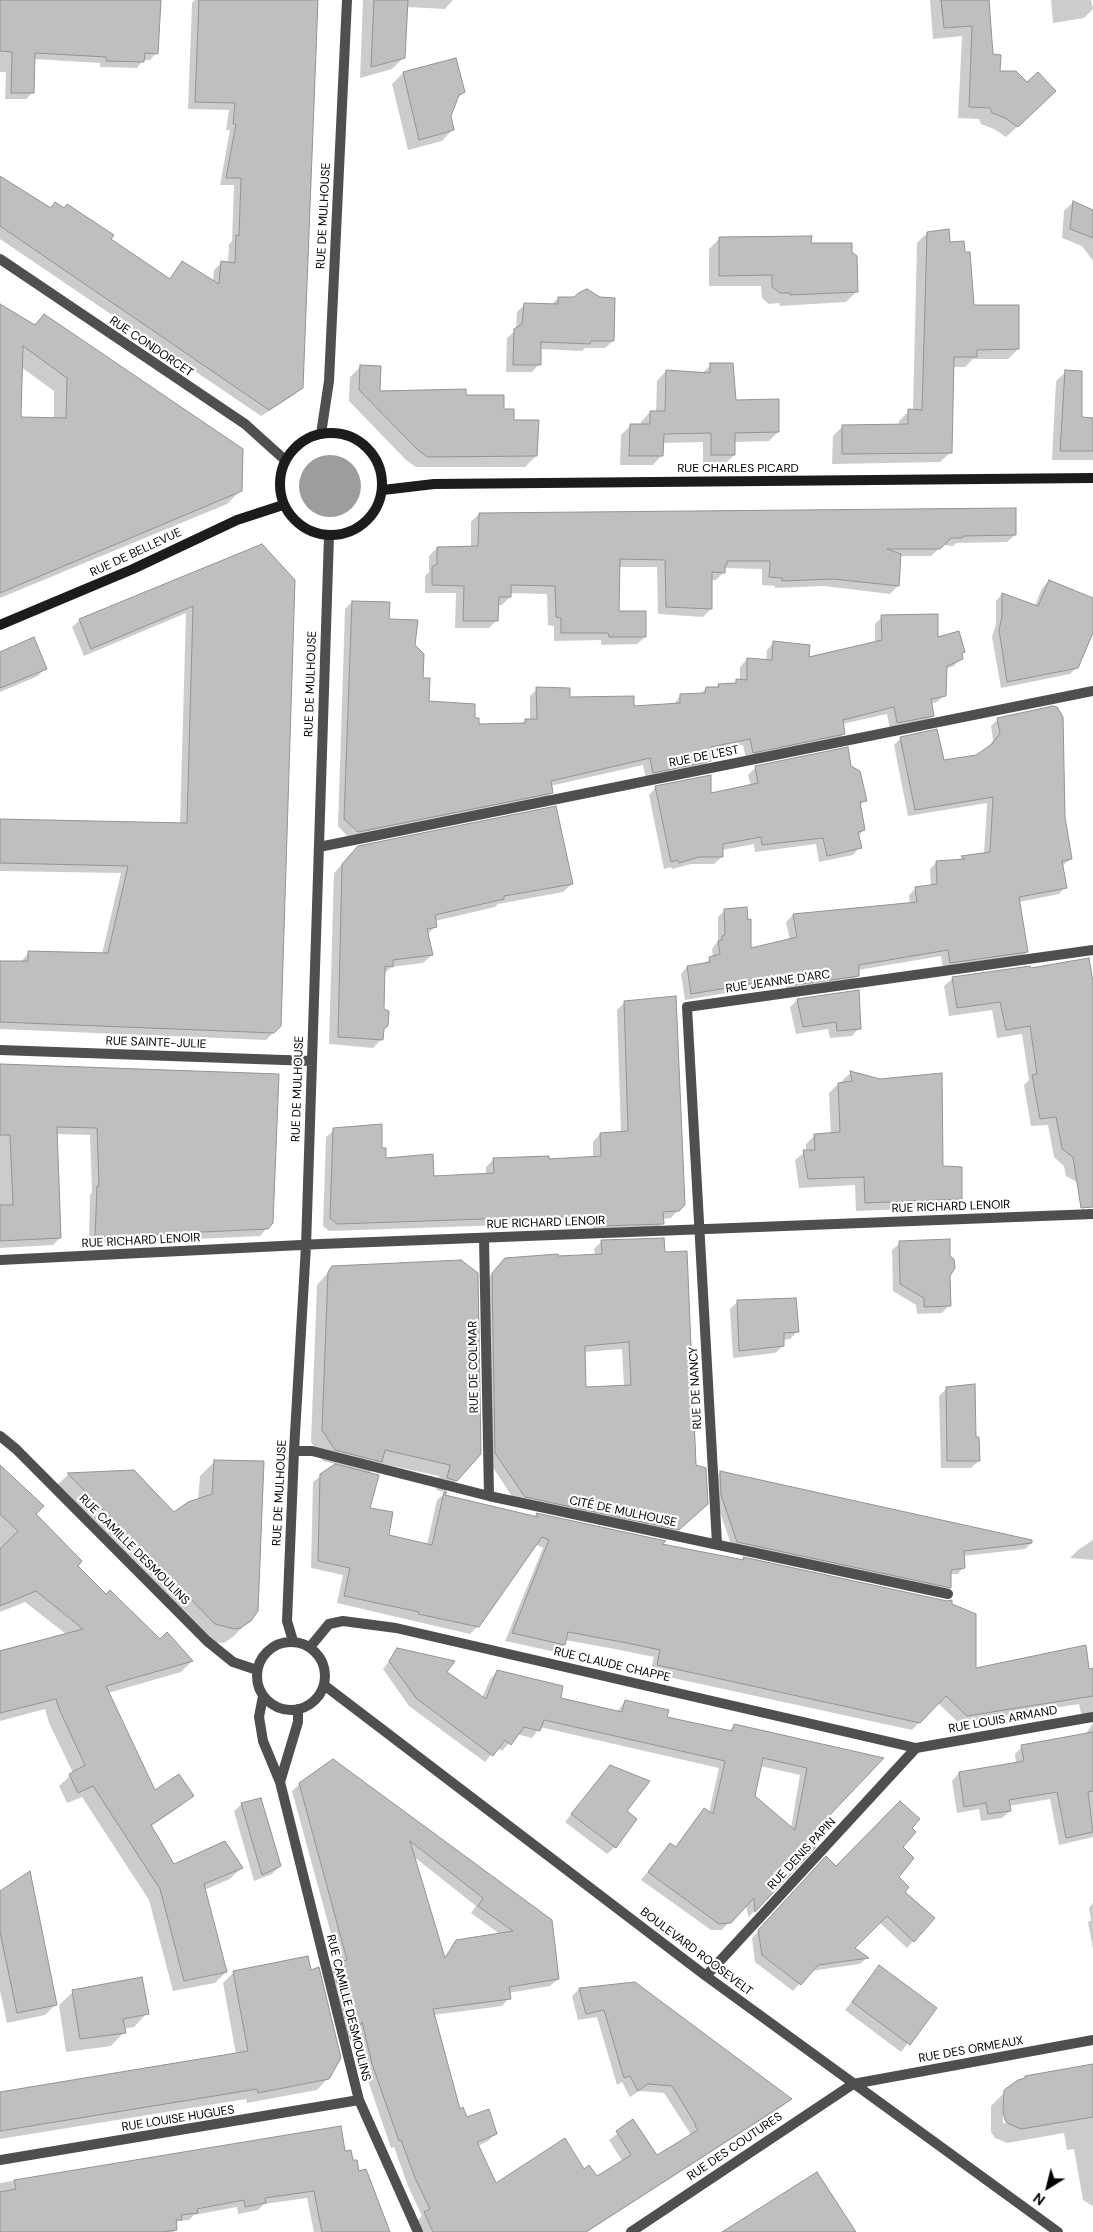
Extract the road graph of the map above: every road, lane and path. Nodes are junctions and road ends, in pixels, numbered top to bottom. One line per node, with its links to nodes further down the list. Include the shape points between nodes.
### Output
1 (347, 0): 3 (street, RUE DE MULHOUSE, via 329,381)
2 (0, 259): 4 (street, RUE CONDORCET, via 245,424)
3 (322, 434): 4 (street, via 307,438); 6 (street, via 353,437 366,446 376,458)
4 (285, 460): 7 (street, via 280,474)
5 (1093, 478): 6 (street, RUE CHARLES PICARD, via 434,484)
6 (383, 490): 8 (street, via 371,518 359,528)
7 (284, 505): 8 (street, via 302,527); 9 (street, RUE DE BELLEVUE, via 237,520 133,569)
8 (329, 536): 11 (street, RUE DE MULHOUSE)
9 (0, 625)
10 (1093, 691): 11 (street, RUE DE L'EST)
11 (319, 847): 14 (street, RUE DE MULHOUSE)
12 (1093, 950): 16 (street, RUE JEANNE D'ARC, via 687,1007)
13 (0, 1050): 14 (street, RUE SAINTE-JULIE)
14 (312, 1061): 18 (street, RUE DE MULHOUSE)
15 (1093, 1214): 16 (street, RUE RICHARD LENOIR)
16 (700, 1230): 17 (street, RUE RICHARD LENOIR); 23 (street, RUE DE NANCY)
17 (484, 1238): 18 (street, RUE RICHARD LENOIR); 22 (street, RUE DE COLMAR)
18 (306, 1246): 19 (street, RUE RICHARD LENOIR); 21 (street, RUE DE MULHOUSE)
19 (0, 1260)
20 (0, 1436): 27 (street, RUE CAMILLE DESMOULINS, via 207,1641 232,1662)
21 (294, 1450): 22 (street, CITÉ DE MULHOUSE, via 312,1450); 25 (street, RUE DE MULHOUSE, via 287,1621)
22 (488, 1496): 23 (street, CITÉ DE MULHOUSE)
23 (716, 1544): 24 (street, CITÉ DE MULHOUSE)
24 (948, 1594)
25 (293, 1641): 26 (street); 27 (street, via 270,1649)
26 (310, 1647): 28 (street, via 324,1664); 32 (street, RUE CLAUDE CHAPPE, via 329,1624 343,1621 396,1628)
27 (257, 1670): 29 (street)
28 (324, 1685): 30 (street, via 314,1701); 34 (street, BOULEVARD ROOSEVELT)
29 (263, 1696): 30 (street, via 279,1708); 33 (street, RUE CAMILLE DESMOULINS, via 259,1717 264,1742)
30 (298, 1709): 33 (street, via 298,1722)
31 (1093, 1717): 32 (street, RUE LOUIS ARMAND)
32 (916, 1748): 34 (street, RUE DENIS PAPIN)
33 (280, 1782): 37 (street, RUE CAMILLE DESMOULINS)
34 (706, 1976): 36 (street, BOULEVARD ROOSEVELT)
35 (1093, 2040): 36 (street, RUE DES ORMEAUX)
36 (853, 2084): 40 (street, RUE DES COUTURES); 41 (street, BOULEVARD ROOSEVELT)
37 (359, 2100): 38 (street, RUE LOUISE HUGUES); 39 (street, RUE CAMILLE DESMOULINS)
38 (0, 2160)
39 (418, 2232)
40 (631, 2232)
41 (1058, 2232)

